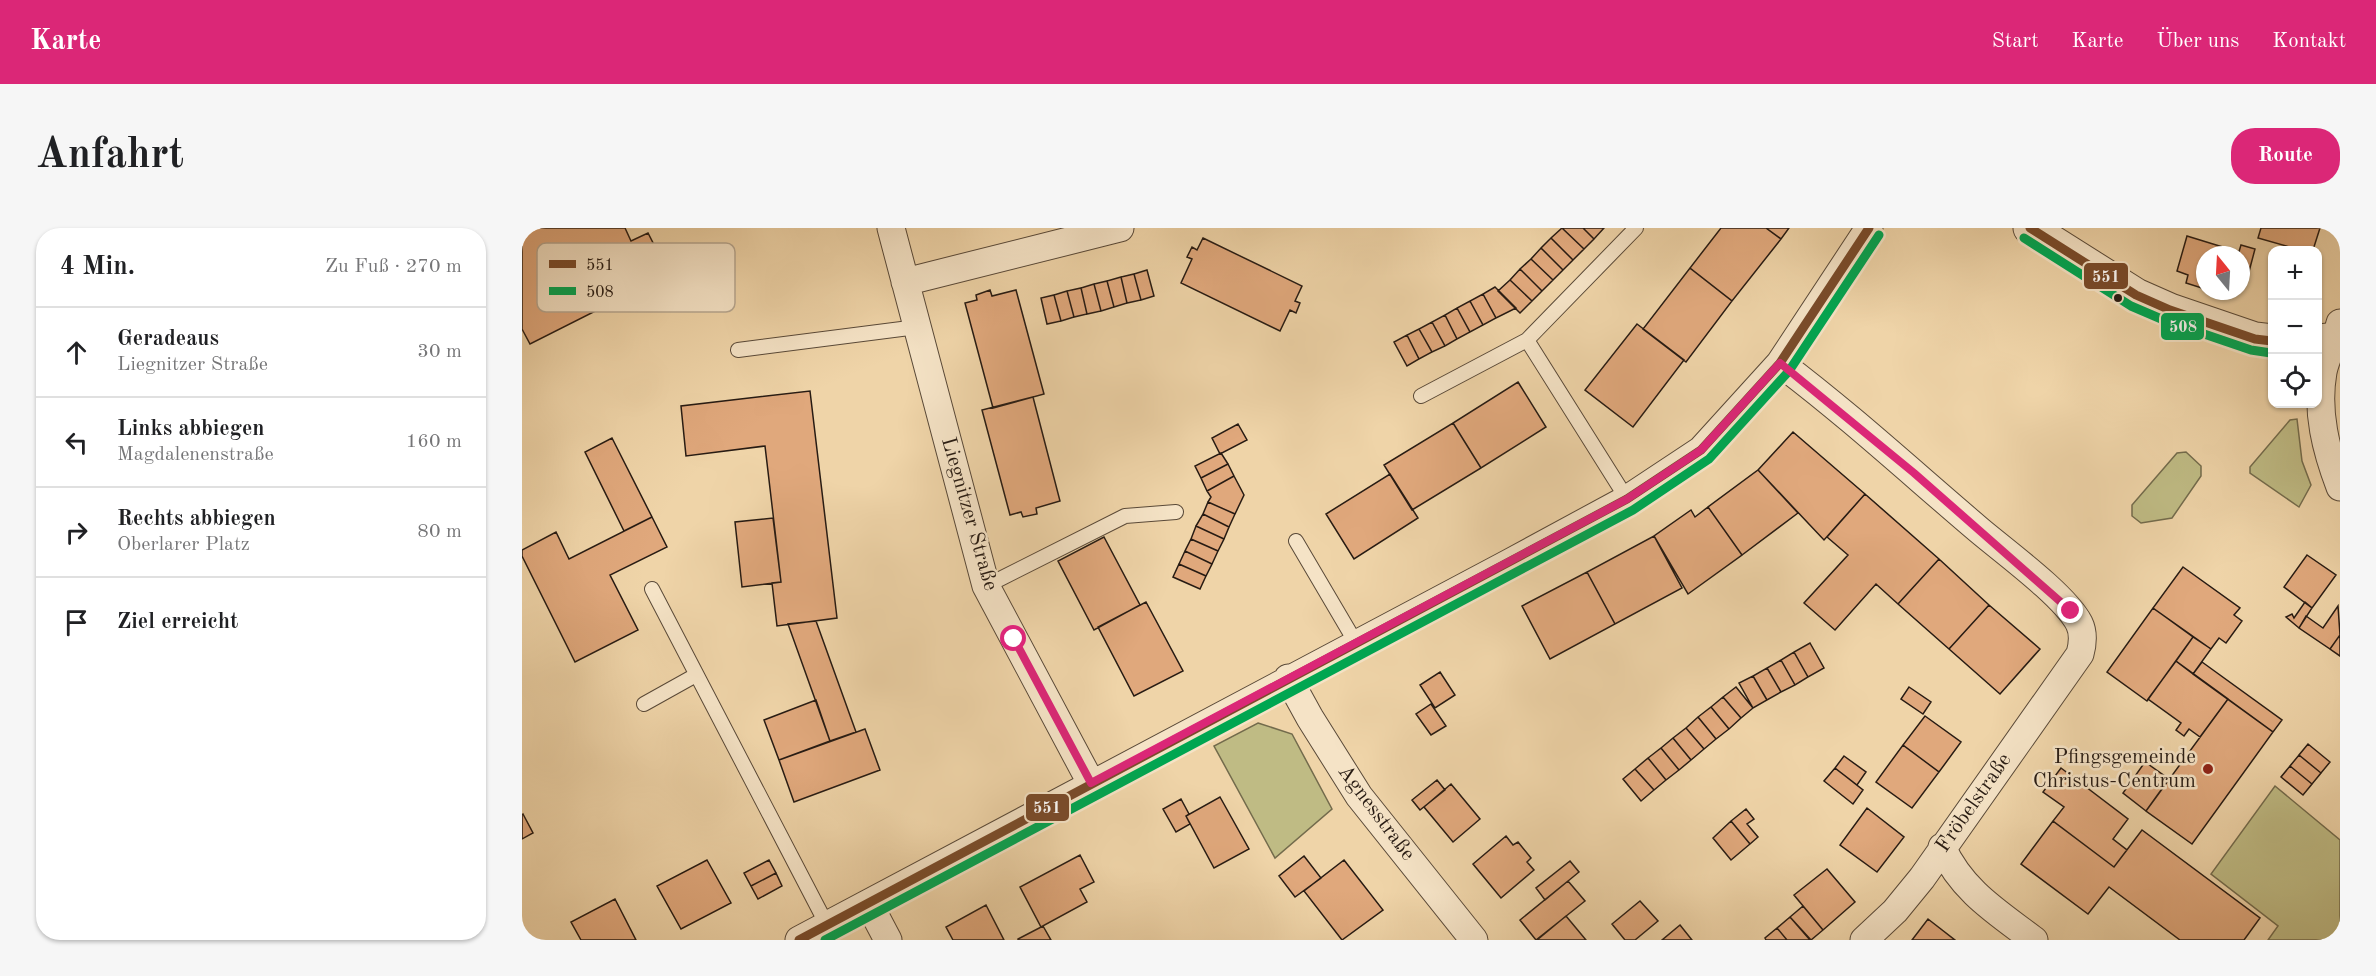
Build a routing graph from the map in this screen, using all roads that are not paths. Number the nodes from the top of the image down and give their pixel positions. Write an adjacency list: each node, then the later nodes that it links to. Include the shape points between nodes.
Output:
1 (891, 228): 6 (street, Liegnitzer Straße)
2 (1120, 228): 6 (street)
3 (1636, 228): 9 (lane)
4 (1869, 228): 12 (street)
5 (2030, 228): 10 (street, via 2136,295)
6 (905, 282): 7 (street, Liegnitzer Straße)
7 (917, 327): 11 (lane); 18 (street, Liegnitzer Straße)
8 (2333, 336): 14 (street, via 2323,372 2321,421)
9 (1527, 339): 13 (lane); 15 (lane)
10 (2268, 341)
11 (738, 350)
12 (1780, 363): 15 (street, via 1701,450); 25 (street, Fröbelstraße, via 2033,575 2071,611 2080,625 2084,642 2080,654)
13 (1421, 396)
14 (2340, 487)
15 (1627, 499): 20 (street)
16 (1176, 512): 18 (lane, via 1125,516)
17 (1296, 541): 20 (lane)
18 (986, 586): 24 (street, Liegnitzer Straße)
19 (652, 589): 21 (lane)
20 (1356, 643): 22 (street)
21 (696, 675): 23 (lane); 27 (lane)
22 (1288, 678): 24 (street); 30 (street, Agnesstraße, via 1359,796)
23 (644, 704)
24 (1091, 783): 26 (street)
25 (1942, 847): 31 (street, Fröbelstraße, via 1895,911); 32 (street, via 1952,870 1970,891)
26 (869, 904): 27 (street); 29 (street)
27 (827, 925): 28 (street)
28 (799, 940)
29 (888, 940)
30 (1474, 940)
31 (1864, 940)
32 (2034, 940)

